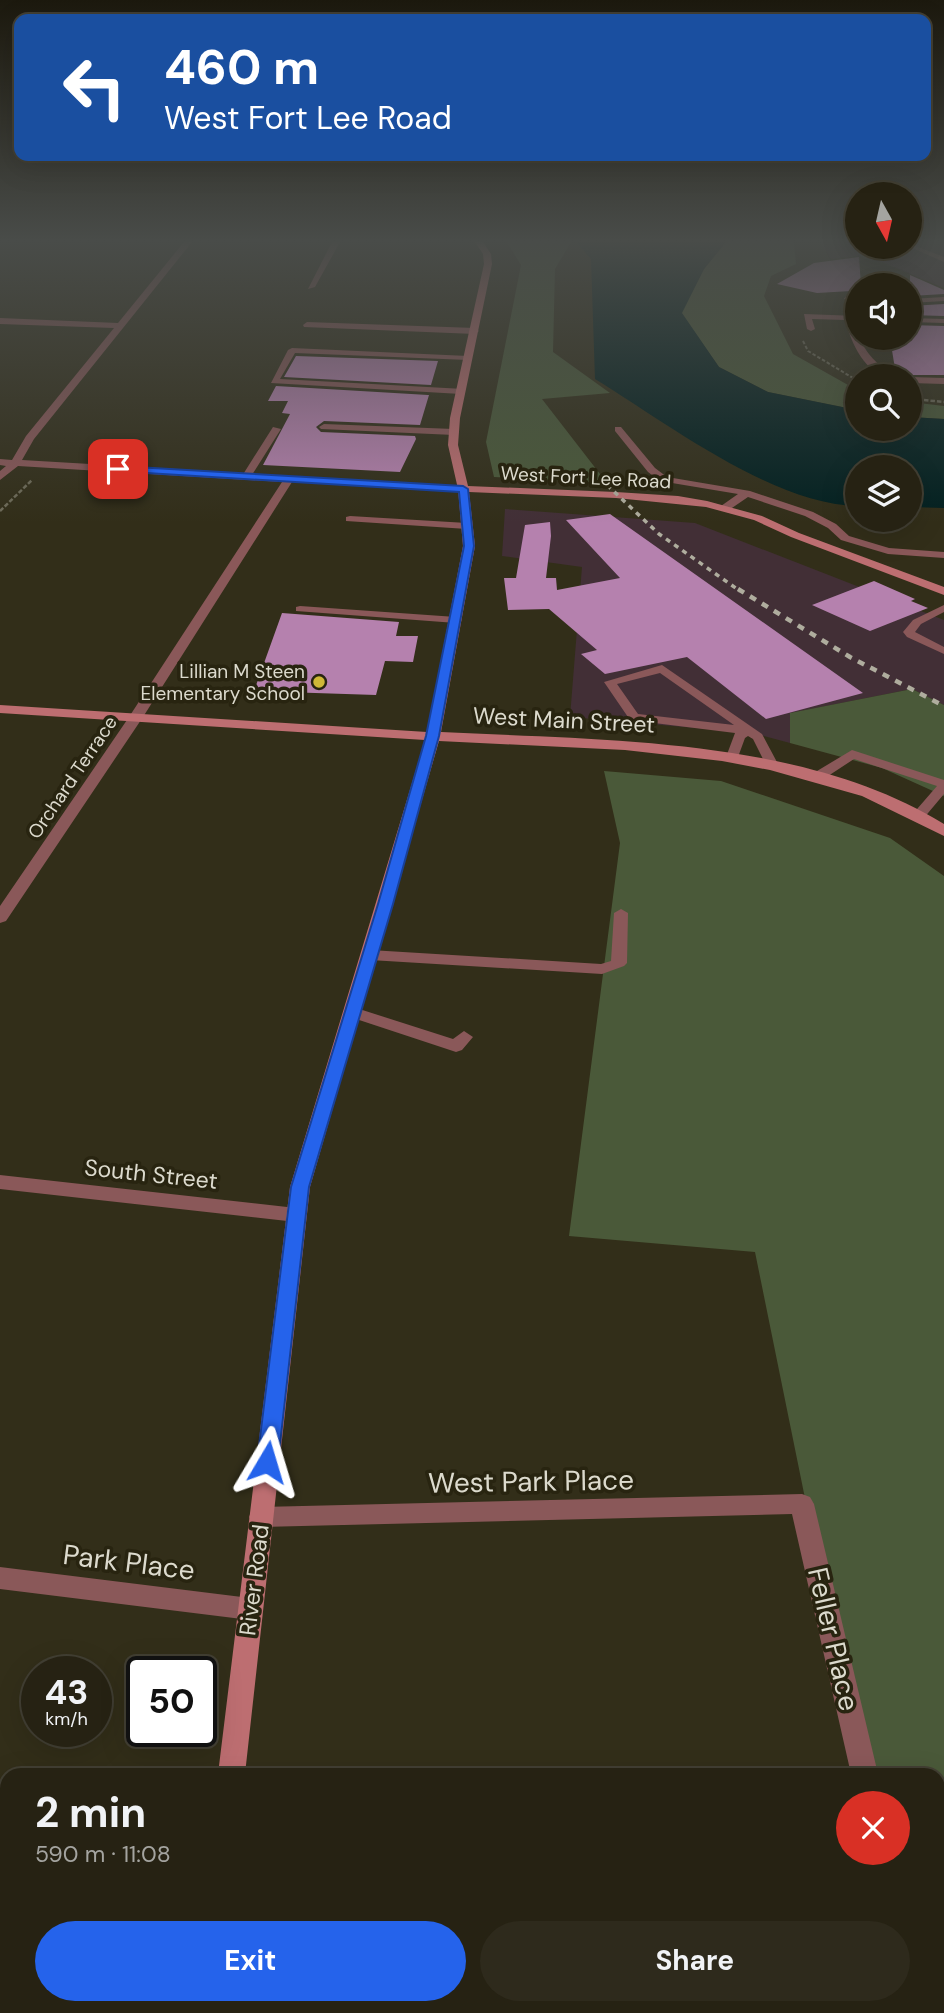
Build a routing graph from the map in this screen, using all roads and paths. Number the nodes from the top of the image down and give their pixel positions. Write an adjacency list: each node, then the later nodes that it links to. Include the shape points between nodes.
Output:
1 (111, 336): 17 (street)
2 (474, 336): 5 (main road, River Road)
3 (800, 336): 7 (path, via 807,351)
4 (860, 350): 6 (lane)
5 (468, 358): 11 (main road, River Road); 11 (lane, via 292,350 274,382)
6 (873, 364)
7 (845, 373)
8 (922, 381): 9 (lane)
9 (944, 382)
10 (276, 386): 11 (lane)
11 (460, 393): 15 (main road, River Road)
12 (324, 427): 15 (lane)
13 (276, 429): 18 (lane)
14 (618, 429): 23 (lane, via 659,476)
15 (453, 432): 22 (main road, River Road)
16 (0, 462): 17 (street, West Fort Lee Road)
17 (15, 463): 18 (street, West Fort Lee Road); 19 (street)
18 (247, 476): 21 (street, West Fort Lee Road)
19 (0, 477)
20 (35, 477): 25 (path)
21 (289, 479): 22 (street, West Fort Lee Road); 39 (street, Orchard Terrace)
22 (463, 489): 24 (main road, West Fort Lee Road, via 678,499); 27 (main road, River Road)
23 (747, 494): 24 (lane); 28 (lane, via 809,514 845,538)
24 (725, 508): 31 (main road, West Fort Lee Road)
25 (0, 511)
26 (350, 519): 27 (lane)
27 (467, 526): 34 (main road, River Road, via 469,546)
28 (909, 554): 29 (lane); 30 (lane)
29 (944, 555)
30 (944, 566)
31 (944, 591)
32 (944, 608): 36 (lane, via 910,627 911,635)
33 (300, 609): 34 (lane)
34 (456, 620): 41 (main road, River Road)
35 (944, 640): 36 (lane)
36 (932, 645): 37 (lane)
37 (944, 651)
38 (0, 709): 39 (main road, West Main Street)
39 (136, 717): 41 (main road, West Main Street); 49 (street, Orchard Terrace)
40 (748, 731): 40 (lane, via 662,669 610,682 634,717); 42 (lane, via 739,736); 43 (lane, via 758,737)
41 (433, 736): 42 (main road, West Main Street, via 632,744); 50 (main road, River Road)
42 (732, 757): 43 (main road, West Main Street)
43 (772, 764): 44 (main road, West Main Street)
44 (817, 777): 45 (lane, via 852,754); 46 (main road, West Main Street, via 876,795)
45 (944, 785): 46 (lane)
46 (918, 816): 47 (main road, West Main Street)
47 (944, 831)
48 (621, 913): 50 (lane, via 619,963 602,969)
49 (0, 918)
50 (370, 955): 51 (main road, River Road)
51 (353, 1012): 52 (street, via 456,1046); 54 (main road, River Road, via 300,1187)
52 (464, 1037)
53 (0, 1182): 54 (street, South Street)
54 (296, 1215): 56 (main road, River Road)
55 (802, 1504): 56 (street, West Park Place); 60 (street, Feller Place)
56 (261, 1517): 58 (main road, River Road)
57 (0, 1578): 58 (street, Park Place)
58 (250, 1609): 59 (main road, River Road)
59 (232, 1768)
60 (864, 1768)

